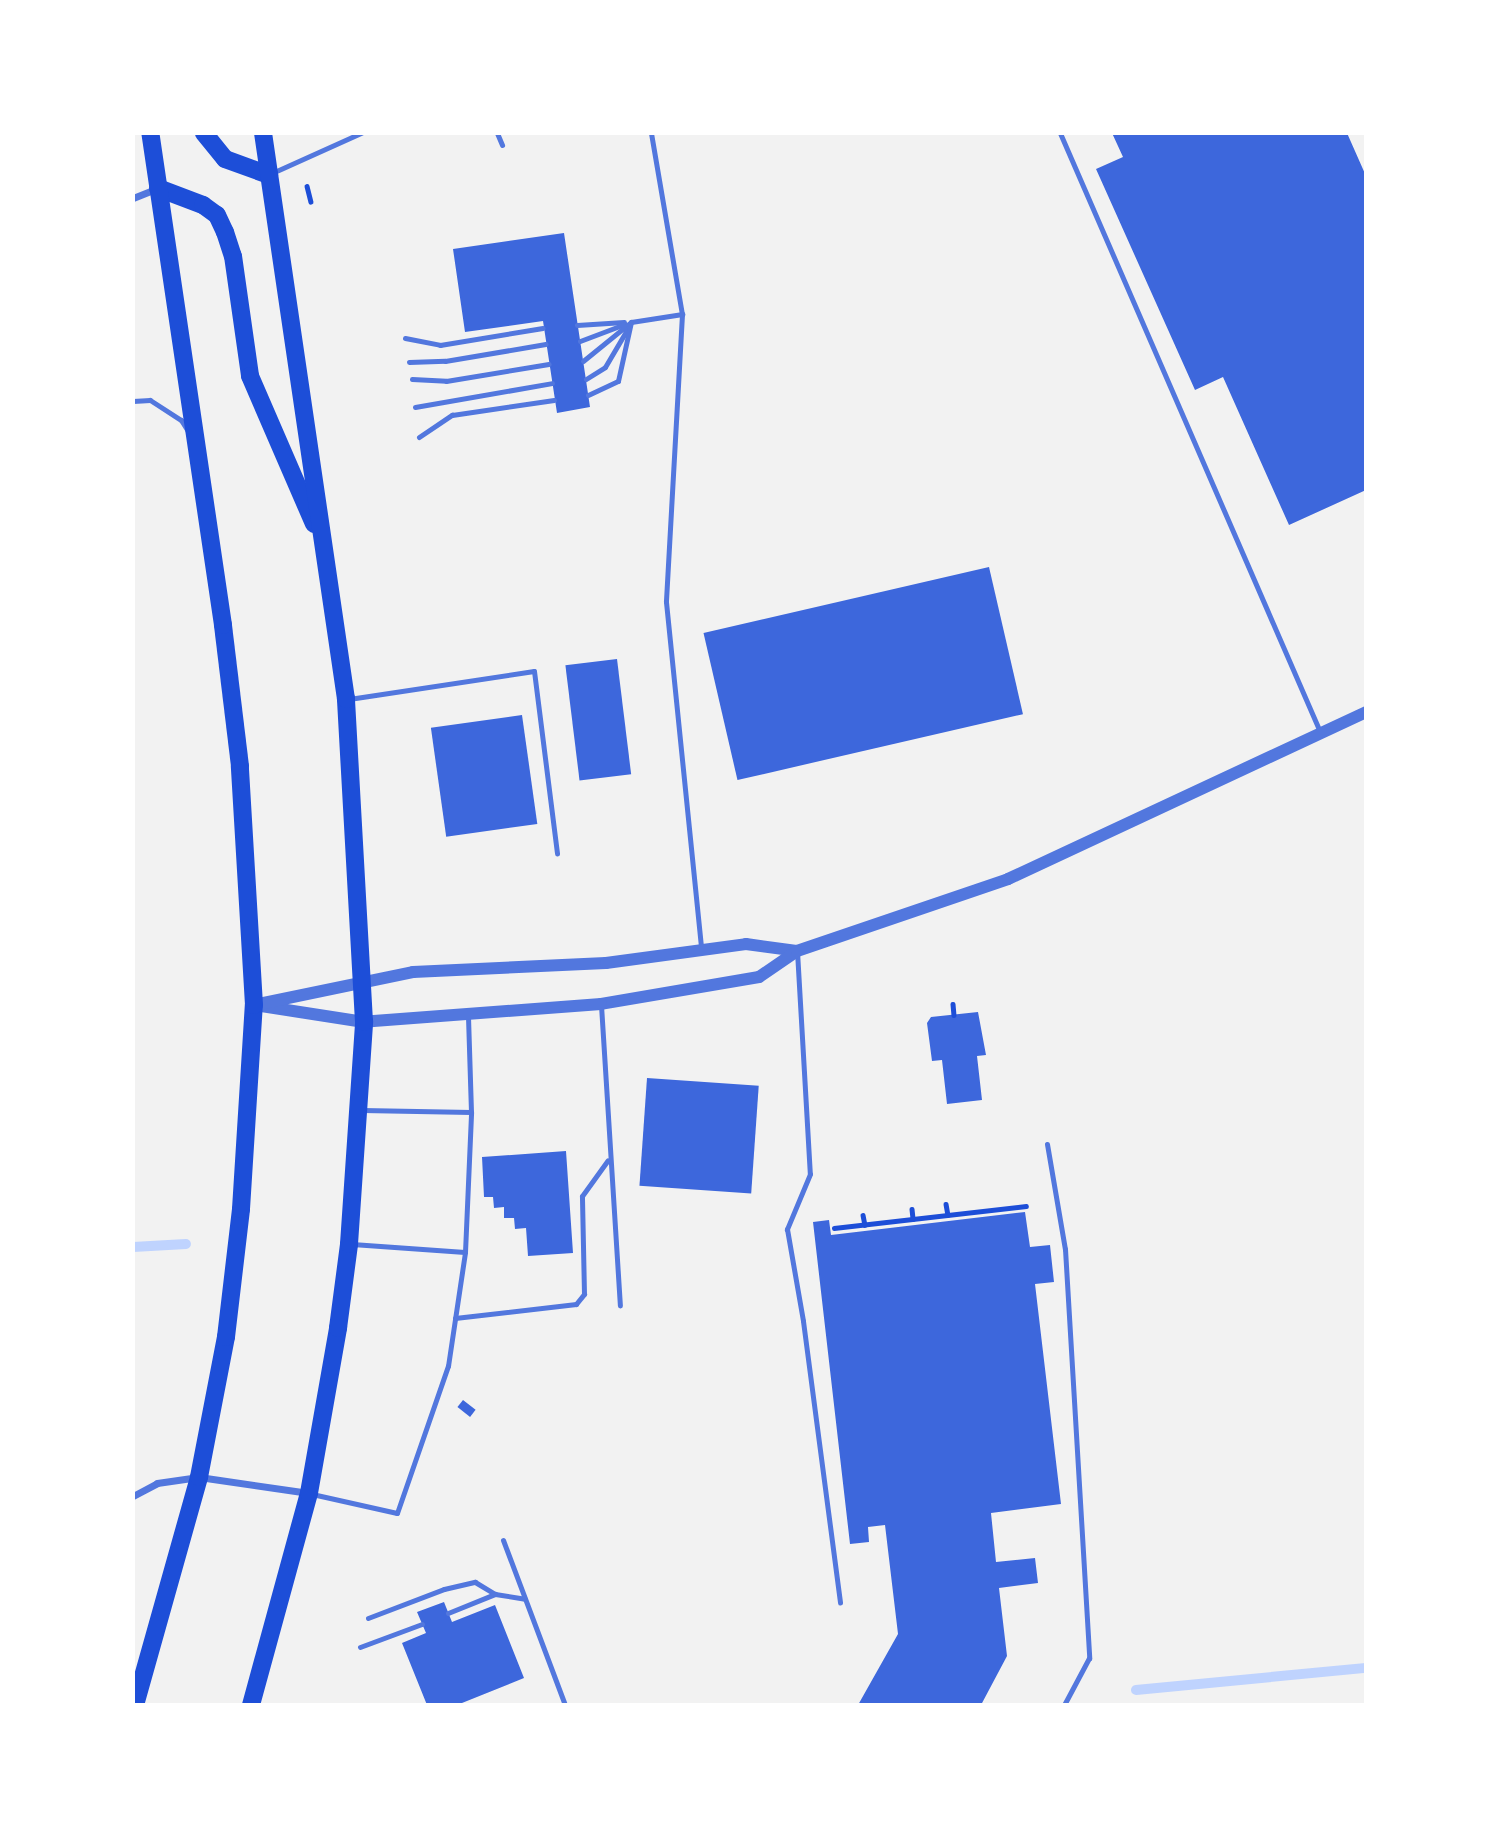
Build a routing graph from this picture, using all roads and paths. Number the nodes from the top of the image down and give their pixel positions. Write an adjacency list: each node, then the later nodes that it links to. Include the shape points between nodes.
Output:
1 (150, 133): 11 (main road)
2 (204, 133): 9 (main road, via 225,159)
3 (262, 133): 9 (main road)
4 (360, 133): 9 (lane)
5 (497, 133): 8 (lane)
6 (651, 133): 14 (lane)
7 (1060, 133): 36 (lane)
8 (502, 145)
9 (269, 174): 33 (main road)
10 (307, 186): 13 (path)
11 (158, 188): 12 (street); 32 (main road); 33 (main road, via 203,205 217,215 225,232 233,256 250,376)
12 (133, 198)
13 (311, 202)
14 (681, 314): 15 (lane); 38 (lane, via 666,602)
15 (631, 322): 16 (lane); 19 (lane); 21 (lane); 25 (lane, via 606,367); 27 (lane, via 618,382)
16 (577, 325)
17 (543, 328): 18 (lane, via 440,345)
18 (405, 338)
19 (580, 341)
20 (546, 344): 22 (lane, via 445,361)
21 (583, 361)
22 (409, 362)
23 (549, 364): 24 (lane, via 446,381)
24 (412, 379)
25 (586, 379)
26 (552, 383): 30 (lane)
27 (588, 395)
28 (554, 400): 31 (lane, via 452,415)
29 (133, 401): 32 (lane, via 150,400 181,420)
30 (415, 407)
31 (419, 437)
32 (196, 446): 43 (main road, via 240,766)
33 (324, 547): 34 (main road)
34 (346, 699): 37 (lane, via 534,671); 40 (main road)
35 (1366, 716): 36 (street)
36 (1321, 736): 39 (street, via 1008,879)
37 (557, 854)
38 (701, 951): 39 (street, via 747,944); 40 (street, via 606,963 413,972)
39 (797, 951): 41 (street, via 759,977); 69 (lane, via 810,1174 787,1229)
40 (362, 982): 43 (street); 46 (main road)
41 (601, 1004): 44 (street); 50 (lane)
42 (953, 1004): 45 (path)
43 (254, 1005): 46 (street); 63 (main road, via 228,1324)
44 (468, 1012): 46 (street); 48 (lane)
45 (954, 1015)
46 (364, 1021): 47 (main road)
47 (359, 1110): 48 (lane); 59 (main road)
48 (471, 1112): 60 (lane)
49 (1047, 1144): 77 (lane, via 1065,1250 1089,1658)
50 (609, 1159): 61 (lane); 62 (lane, via 582,1196 584,1294 576,1304)
51 (946, 1205): 55 (path)
52 (1026, 1206): 55 (path)
53 (912, 1209): 56 (path)
54 (863, 1215): 57 (path)
55 (948, 1215): 56 (path)
56 (913, 1219): 57 (path)
57 (865, 1224): 58 (path)
58 (834, 1228)
59 (349, 1244): 60 (lane); 64 (main road)
60 (465, 1252): 62 (lane)
61 (620, 1306)
62 (455, 1318): 64 (lane, via 448,1366 397,1513)
63 (199, 1477): 64 (street); 65 (street, via 157,1483); 74 (main road)
64 (309, 1493): 75 (main road)
65 (133, 1496)
66 (503, 1540): 68 (lane)
67 (495, 1594): 68 (lane); 70 (lane); 71 (lane, via 475,1582)
68 (525, 1599): 76 (lane)
69 (840, 1603)
70 (448, 1613)
71 (368, 1618)
72 (422, 1624): 73 (lane)
73 (360, 1647)
74 (135, 1705)
75 (251, 1705)
76 (565, 1705)
77 (1064, 1705)

